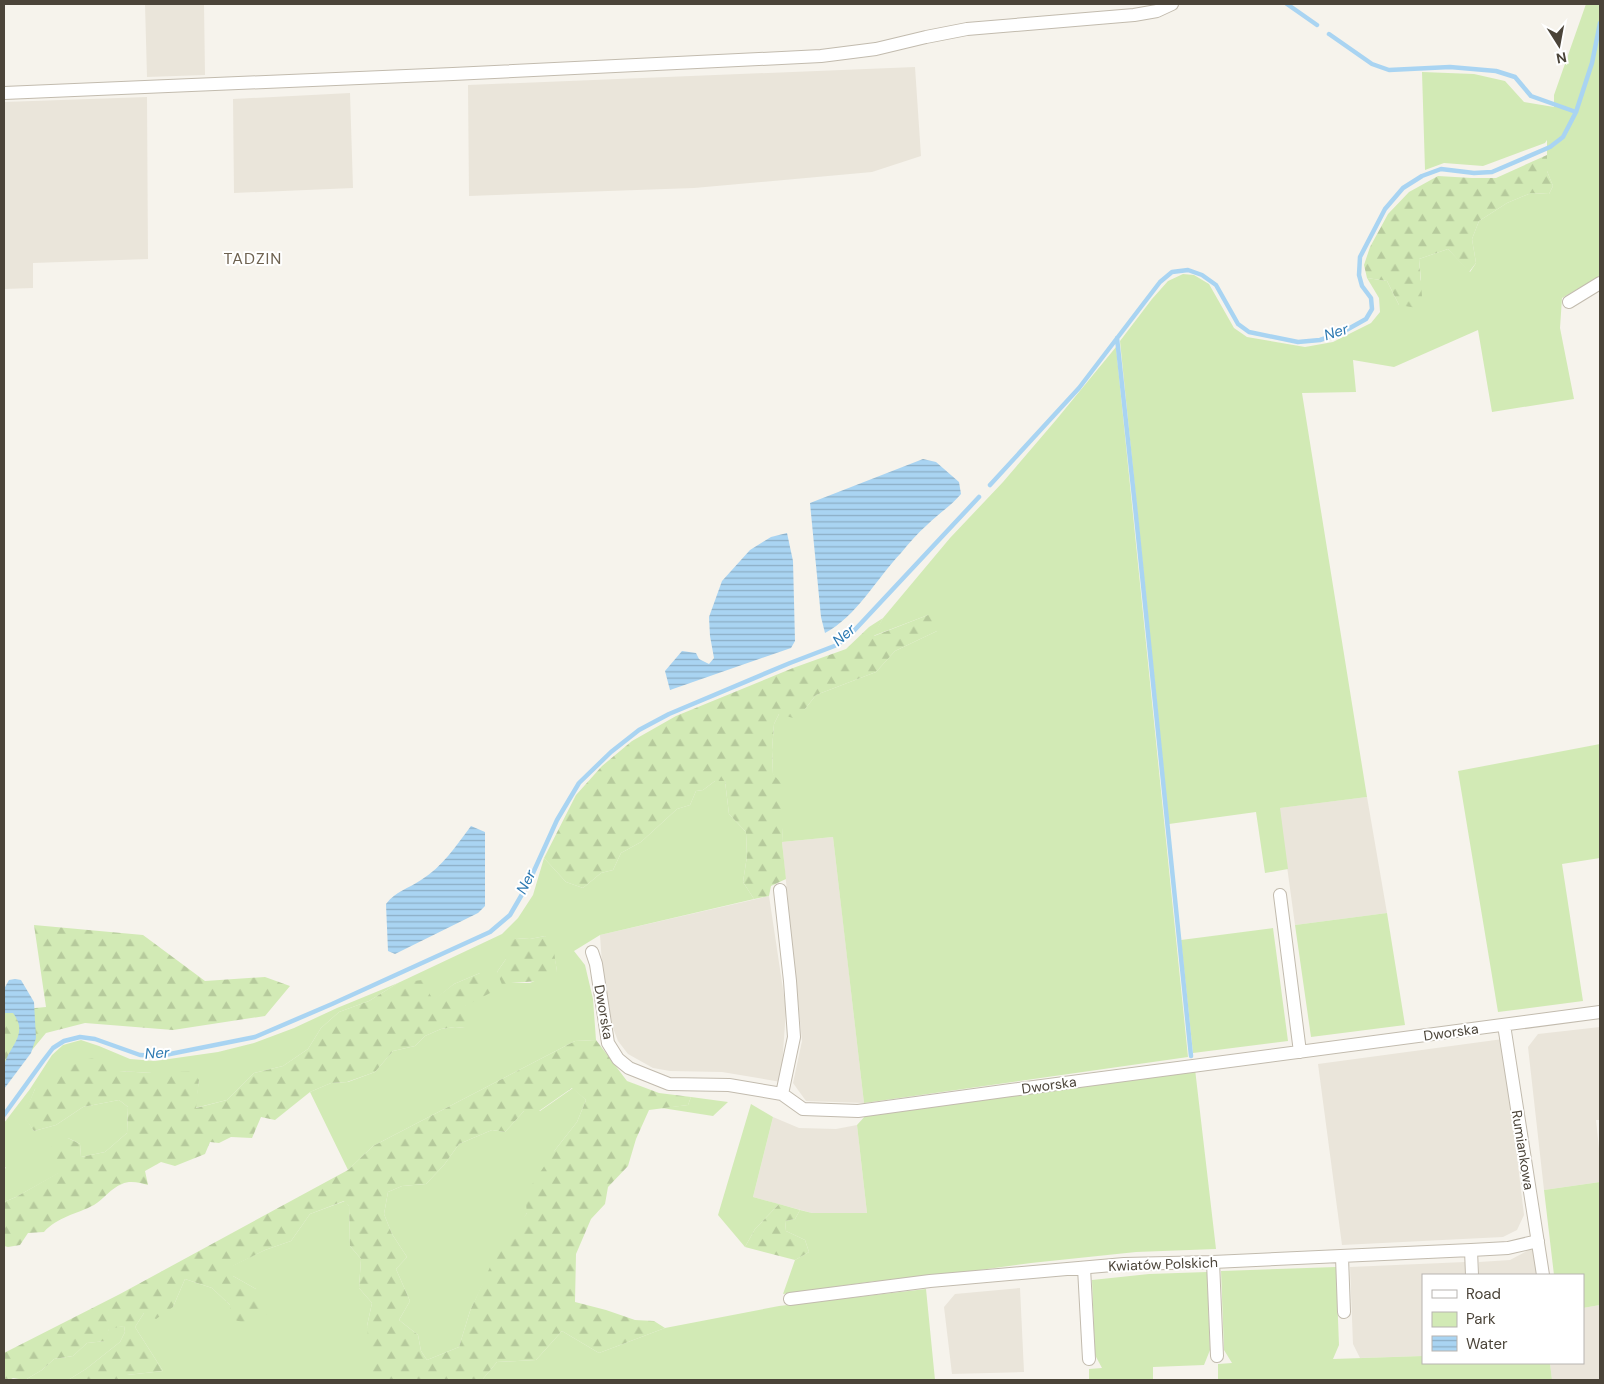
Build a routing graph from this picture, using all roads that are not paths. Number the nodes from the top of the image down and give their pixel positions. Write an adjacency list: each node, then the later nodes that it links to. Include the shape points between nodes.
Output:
1 (1172, 4): 2 (street, via 1157,11 1134,15 967,30 876,49 821,56)
2 (4, 93)
3 (1600, 283): 4 (street)
4 (1569, 302)
5 (780, 890): 11 (street, via 794,1037)
6 (1280, 895): 10 (street)
7 (592, 952): 11 (street, Dworska, via 608,1043 618,1059 629,1068 669,1084 729,1085)
8 (1600, 1012): 9 (street, Dworska)
9 (1504, 1025): 10 (street, Dworska); 12 (street, Rumiankowa)
10 (1300, 1052): 11 (street, Dworska, via 858,1112 803,1109)
11 (782, 1094)
12 (1538, 1242): 13 (street, Kwiatów Polskich); 18 (street, Rumiankowa)
13 (1471, 1250): 14 (street, Kwiatów Polskich); 17 (street)
14 (1342, 1257): 15 (street, Kwiatów Polskich); 20 (street)
15 (1214, 1262): 16 (street, Kwiatów Polskich); 21 (street)
16 (1084, 1268): 19 (street, Kwiatów Polskich); 22 (street)
17 (1472, 1274)
18 (1543, 1274)
19 (790, 1299)
20 (1344, 1312)
21 (1217, 1356)
22 (1089, 1359)

